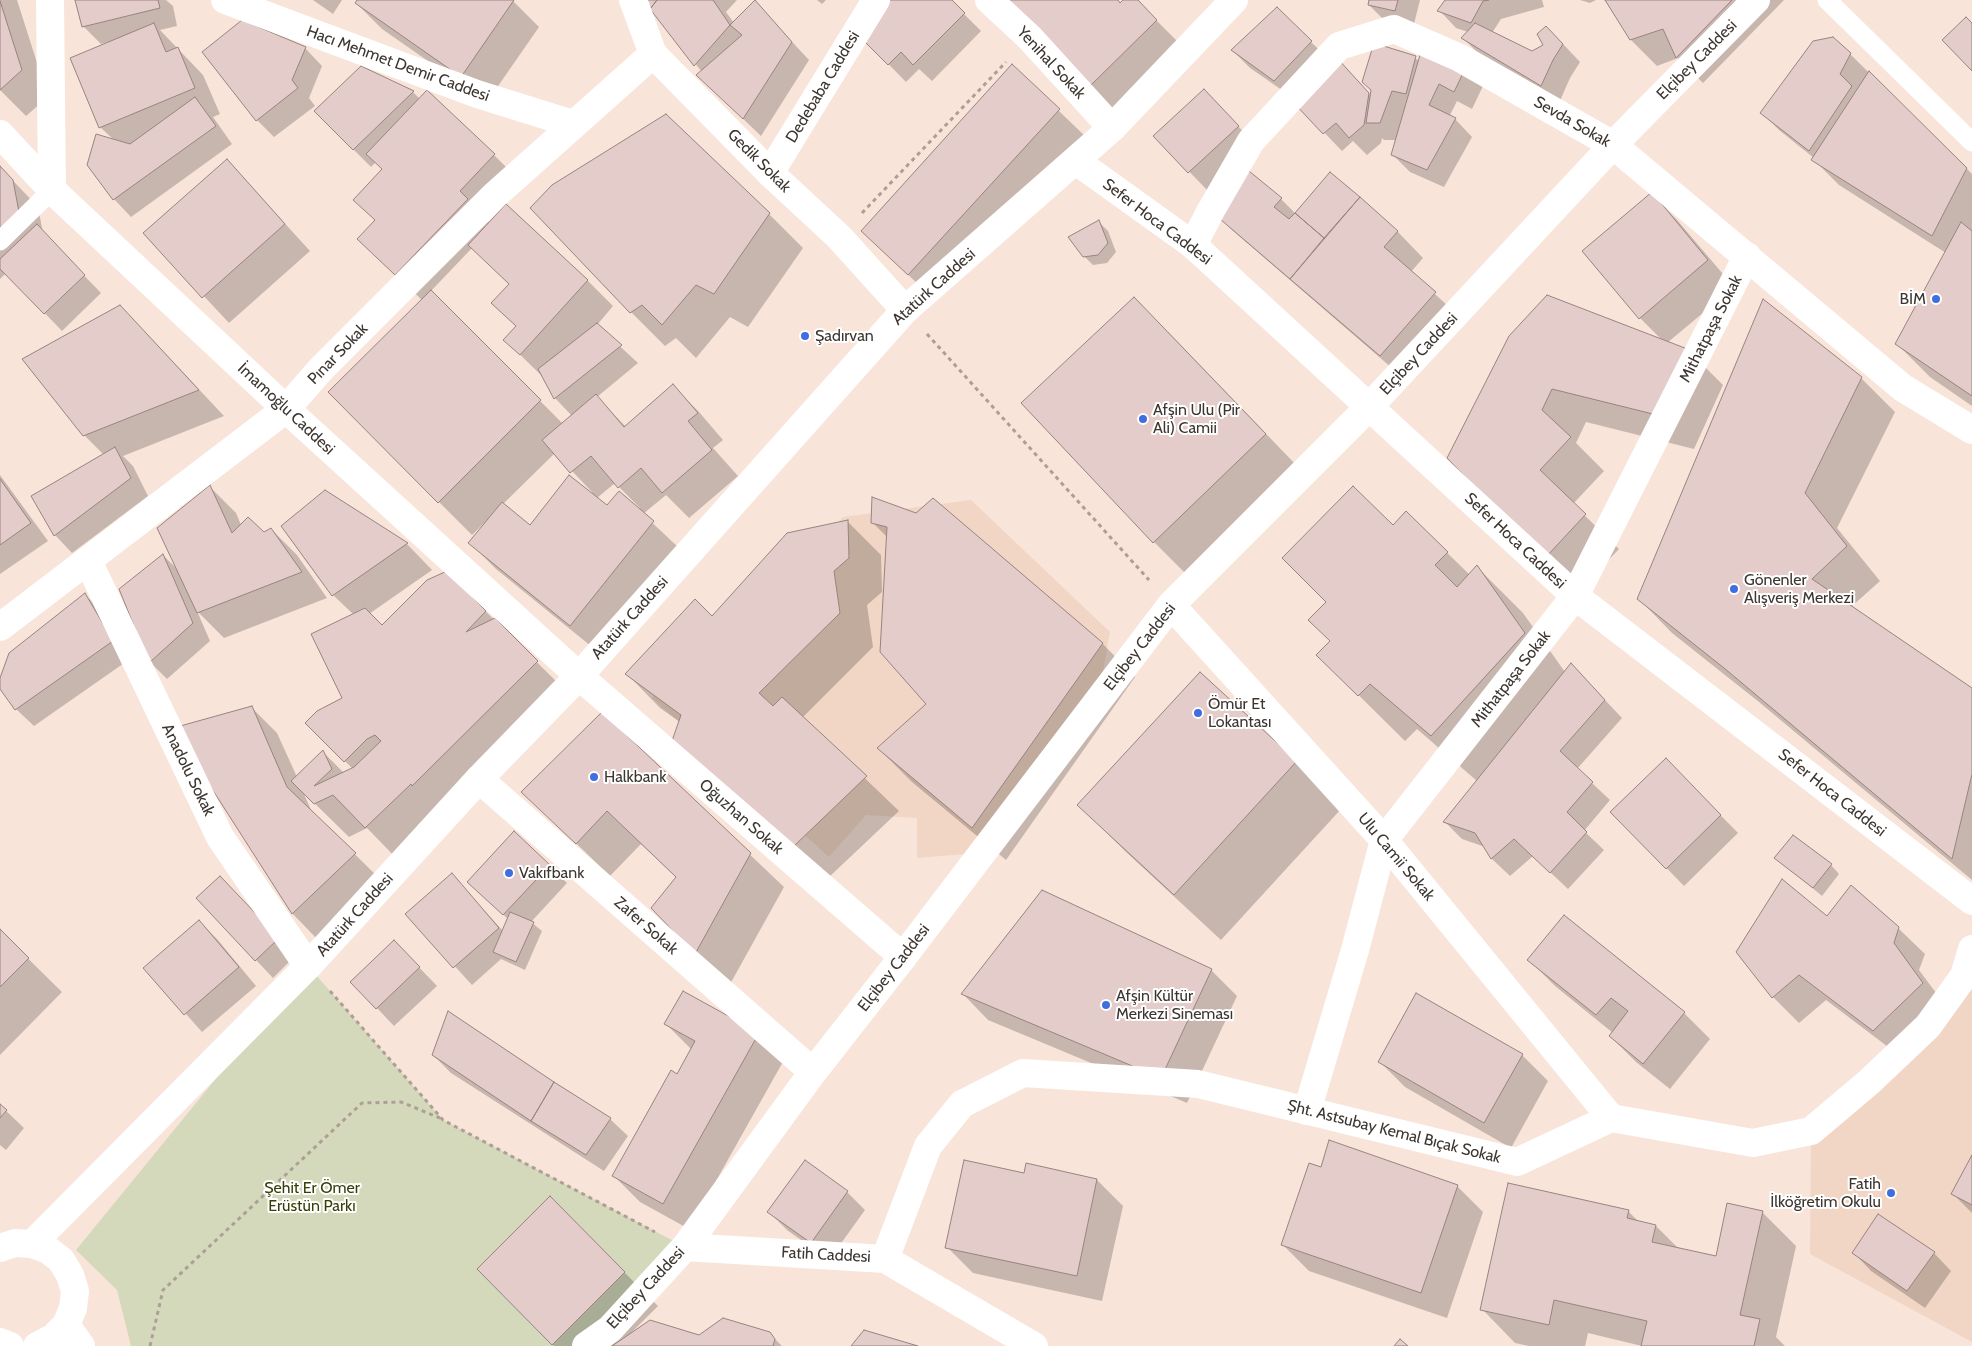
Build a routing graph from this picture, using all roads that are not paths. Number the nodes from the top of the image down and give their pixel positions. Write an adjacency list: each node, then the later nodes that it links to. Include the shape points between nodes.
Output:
1 (50, 0): 17 (street)
2 (225, 0): 10 (street, Hacı Mehmet Demir Caddesi, via 477,94)
3 (633, 0): 9 (street, Gedik Sokak)
4 (876, 0): 16 (street, Dedebaba Caddesi)
5 (989, 0): 11 (street, Yenihal Sokak, via 1029,37)
6 (1234, 0): 11 (street, Atatürk Caddesi)
7 (1756, 0): 14 (street, Elçibey Caddesi)
8 (1827, 0): 13 (lane)
9 (653, 54): 10 (street, Pınar Sokak); 16 (street, Gedik Sokak)
10 (573, 124): 23 (street, Pınar Sokak, via 495,195 321,369)
11 (1112, 128): 15 (street, Atatürk Caddesi)
12 (0, 134): 17 (street, İmamoğlu Caddesi)
13 (1972, 142)
14 (1613, 145): 19 (street, Sevda Sokak, via 1460,58 1394,29 1339,46 1251,141); 20 (street, Sevda Sokak); 22 (street, Elçibey Caddesi)
15 (1076, 161): 19 (street, Sefer Hoca Caddesi); 21 (street, Atatürk Caddesi)
16 (770, 174): 21 (street, Gedik Sokak, via 839,237)
17 (52, 190): 18 (lane); 23 (street, İmamoğlu Caddesi)
18 (0, 241)
19 (1193, 245): 22 (street, Sefer Hoca Caddesi)
20 (1747, 256): 24 (street, Sevda Sokak, via 1903,388); 26 (street, Mithatpaşa Sokak)
21 (905, 310): 29 (street, Atatürk Caddesi)
22 (1369, 407): 26 (street, Sefer Hoca Caddesi); 27 (street, Elçibey Caddesi)
23 (286, 409): 25 (street, Pınar Sokak); 29 (street, İmamoğlu Caddesi)
24 (1972, 430)
25 (88, 561): 28 (street, Pınar Sokak); 35 (street, Anadolu Sokak, via 220,837)
26 (1575, 596): 31 (street, Mithatpaşa Sokak); 32 (street, Sefer Hoca Caddesi)
27 (1171, 605): 31 (street, Ulu Camii Sokak); 34 (street, Elçibey Caddesi)
28 (0, 627)
29 (579, 676): 30 (street, Atatürk Caddesi); 34 (street, Oğuzhan Sokak)
30 (479, 780): 35 (street, Atatürk Caddesi); 36 (street, Zafer Sokak)
31 (1384, 840): 37 (street, Mithatpaşa Sokak); 38 (street, Ulu Camii Sokak)
32 (1972, 901)
33 (1972, 949): 38 (street, via 1964,976 1928,1026 1810,1132 1753,1143)
34 (903, 957): 36 (street, Elçibey Caddesi)
35 (308, 966): 39 (street, Atatürk Caddesi)
36 (813, 1072): 40 (street, Elçibey Caddesi)
37 (1307, 1111): 38 (street, Şht. Astsubay Kemal Bıçak Sokak, via 1517,1162); 41 (street, Şht. Astsubay Kemal Bıçak Sokak, via 1198,1084 1024,1074 962,1104 928,1146)
38 (1611, 1118)
39 (12, 1242): 42 (street, via 48,1250 61,1260 75,1291)
40 (685, 1247): 41 (street, Fatih Caddesi); 44 (street, Elçibey Caddesi, via 610,1329)
41 (885, 1259): 45 (street, Fatih Caddesi)
42 (73, 1335): 43 (street, via 54,1338)
43 (37, 1346)
44 (586, 1346)
45 (1034, 1346)

